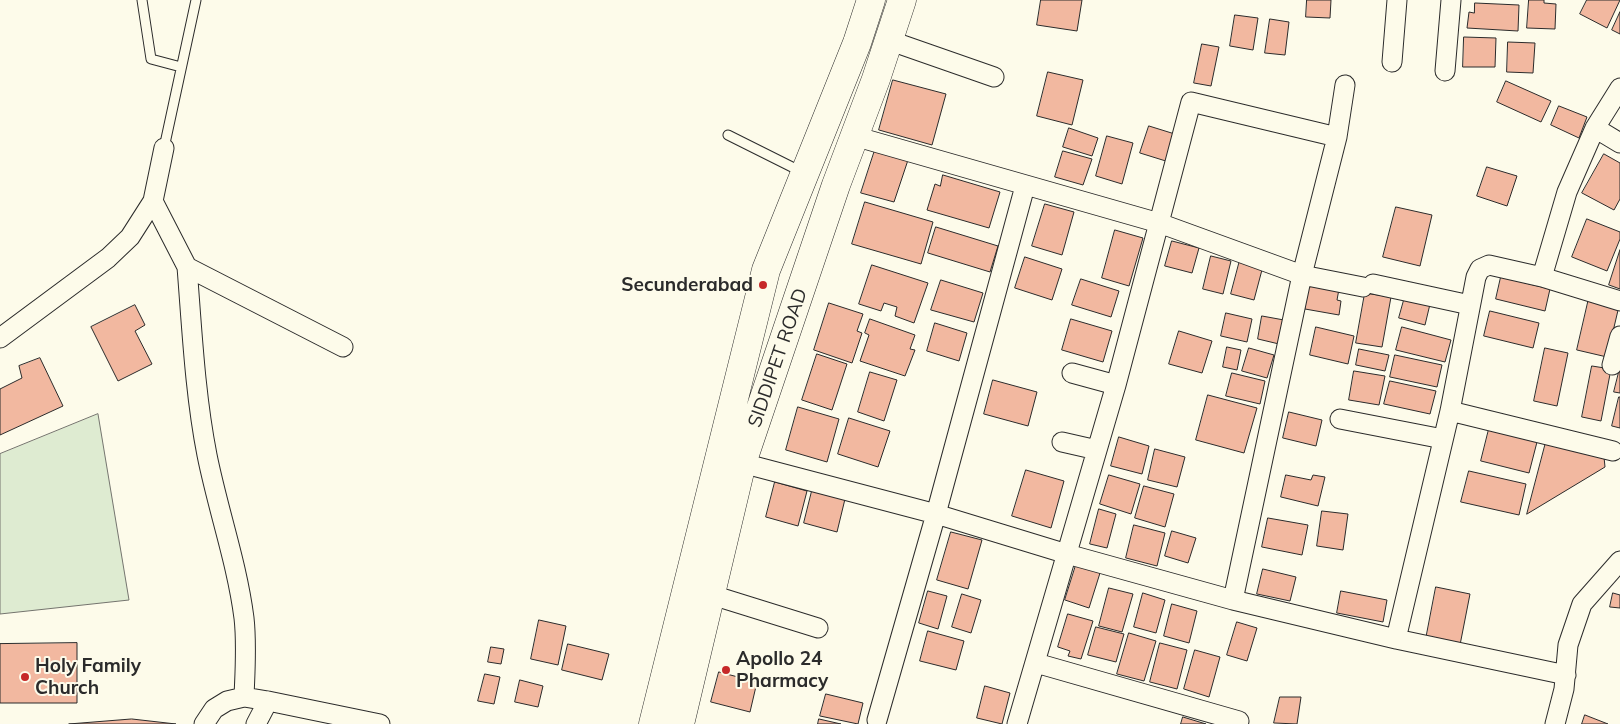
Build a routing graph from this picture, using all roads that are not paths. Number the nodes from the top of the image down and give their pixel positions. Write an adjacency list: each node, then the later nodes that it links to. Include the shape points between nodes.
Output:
1 (142, 0): 9 (lane, via 151,59)
2 (196, 0): 9 (lane)
3 (871, 0): 20 (main road, SIDDIPET ROAD)
4 (902, 0): 7 (main road, SIDDIPET ROAD)
5 (1397, 0): 8 (street)
6 (1451, 0): 10 (street)
7 (888, 40): 11 (street); 16 (main road, SIDDIPET ROAD)
8 (1392, 62)
9 (181, 66): 19 (lane)
10 (1445, 71)
11 (994, 77)
12 (1345, 85): 17 (street)
13 (1620, 88): 14 (street)
14 (1595, 128): 18 (street); 26 (street, via 1568,192)
15 (728, 135): 20 (lane)
16 (854, 136): 21 (street); 41 (main road, SIDDIPET ROAD)
17 (1337, 137): 23 (street, via 1191,102); 25 (street)
18 (1620, 143)
19 (164, 148): 22 (street)
20 (805, 173): 58 (main road, SIDDIPET ROAD, via 766,270)
21 (1025, 186): 23 (street); 42 (street)
22 (152, 201): 24 (street); 30 (street, via 130,237 108,258)
23 (1159, 223): 25 (street); 34 (street)
24 (187, 267): 31 (street); 51 (street, via 207,455 244,617)
25 (1302, 275): 28 (street); 46 (street)
26 (1542, 278): 27 (street); 28 (street, via 1489,264 1480,269 1476,277)
27 (1620, 301)
28 (1470, 304): 35 (street)
29 (1620, 336): 32 (street)
30 (0, 338)
31 (343, 347)
32 (1612, 365)
33 (1072, 373): 34 (street)
34 (1116, 384): 39 (street)
35 (1450, 411): 37 (street); 40 (street)
36 (1340, 419): 37 (street)
37 (1443, 439): 48 (street)
38 (1062, 442): 39 (street)
39 (1097, 450): 43 (street)
40 (1613, 451)
41 (742, 463): 42 (street); 45 (main road, SIDDIPET ROAD)
42 (936, 514): 43 (street); 53 (street)
43 (1067, 554): 46 (street); 49 (street)
44 (1620, 560): 50 (street, via 1582,604 1568,645)
45 (712, 595): 47 (street); 59 (main road, SIDDIPET ROAD)
46 (1233, 600): 48 (street)
47 (818, 628)
48 (1396, 639): 50 (street)
49 (1036, 663): 54 (street); 60 (street)
50 (1566, 675): 61 (street)
51 (244, 697): 52 (street); 55 (street, via 226,701 214,709)
52 (268, 701): 56 (street); 57 (street)
53 (877, 720)
54 (1239, 722)
55 (204, 724)
56 (256, 724)
57 (380, 724)
58 (653, 724)
59 (680, 724)
60 (1017, 724)
61 (1555, 724)

